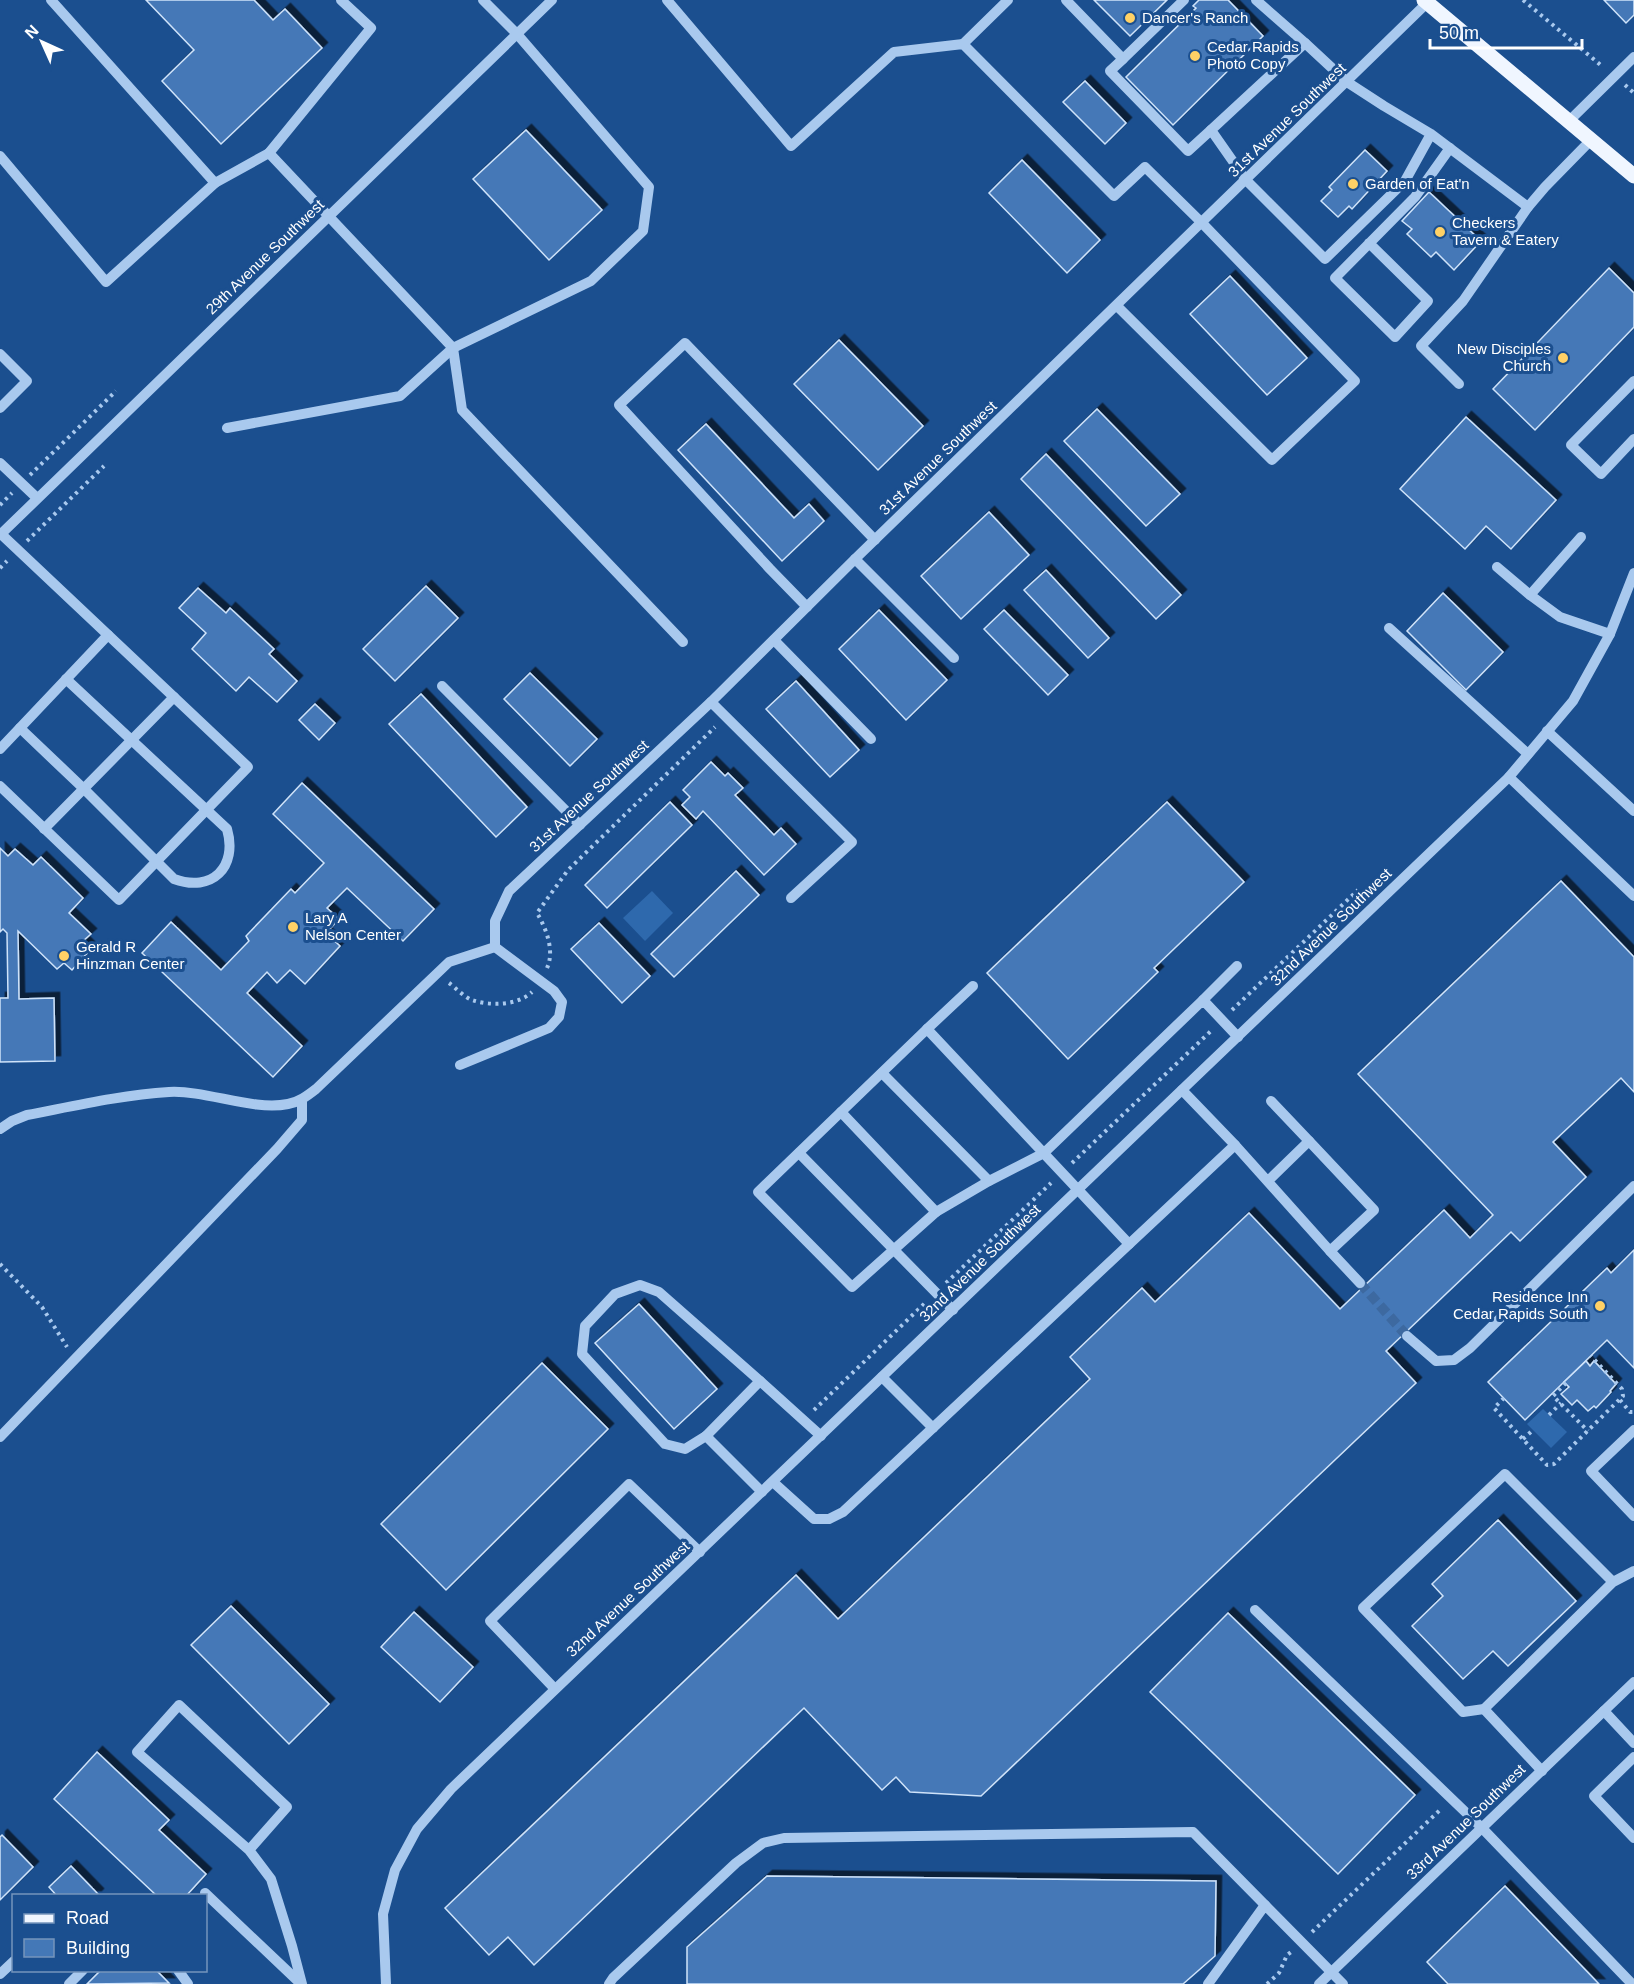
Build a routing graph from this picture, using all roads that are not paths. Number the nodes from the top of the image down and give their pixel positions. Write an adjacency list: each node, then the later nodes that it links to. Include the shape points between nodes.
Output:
1 (51, 0): 26 (street)
2 (341, 0): 22 (street, via 371,28)
3 (483, 0): 11 (street)
4 (552, 0): 11 (street, 29th Avenue Southwest)
5 (667, 0): 13 (street, via 791,146 894,52)
6 (1008, 0): 13 (street)
7 (1066, 0): 15 (street)
8 (1184, 0): 15 (street)
9 (1256, 0): 12 (street)
10 (1426, 2): 16 (street, 31st Avenue Southwest); 17 (main road)
11 (517, 34): 28 (street, 29th Avenue Southwest); 32 (street, via 649,187 643,231 591,280)
12 (1305, 43): 16 (street); 18 (street)
13 (963, 44): 29 (street, via 1114,196 1144,167)
14 (1634, 57): 17 (street)
15 (1123, 59): 18 (street, via 1110,71 1188,151)
16 (1347, 82): 19 (street); 25 (street, 31st Avenue Southwest)
17 (1569, 121): 20 (main road)
18 (1211, 130): 25 (street)
19 (1431, 134): 21 (street); 25 (street, via 1405,181 1325,259)
20 (1591, 140): 24 (main road); 27 (street)
21 (1449, 148): 27 (street); 30 (street, via 1415,196)
22 (269, 153): 26 (street); 28 (street)
23 (0, 156): 26 (street, via 106,282)
24 (1634, 176)
25 (1246, 180): 29 (street, 31st Avenue Southwest)
26 (215, 183)
27 (1528, 207): 35 (street, via 1463,301 1421,346)
28 (330, 215): 32 (street); 40 (street, 29th Avenue Southwest)
29 (1202, 223): 31 (street, 31st Avenue Southwest); 31 (street, via 1355,381 1272,460)
30 (1369, 243): 30 (street, via 1335,278 1395,337 1428,301)
31 (1117, 306): 43 (street, 31st Avenue Southwest)
32 (453, 348): 37 (street, via 400,396); 53 (street, via 462,410)
33 (0, 354): 36 (street, via 27,381)
34 (1634, 381): 38 (street, via 1571,446 1601,474)
35 (1459, 384)
36 (0, 408)
37 (227, 428)
38 (1632, 444)
39 (0, 463): 40 (street)
40 (37, 498): 41 (street, 29th Avenue Southwest)
41 (0, 534): 51 (street)
42 (1581, 537): 47 (street)
43 (875, 540): 44 (street, 31st Avenue Southwest); 48 (street, via 685,343 619,405)
44 (855, 559): 48 (street, 31st Avenue Southwest); 54 (street)
45 (1497, 567): 47 (street)
46 (1634, 573): 50 (street, 32nd Avenue Southwest)
47 (1530, 595): 50 (street, via 1560,616)
48 (807, 607): 52 (street, 31st Avenue Southwest)
49 (1389, 628): 64 (street)
50 (1610, 634): 60 (street, 32nd Avenue Southwest, via 1573,701)
51 (108, 635): 55 (street); 57 (street)
52 (774, 640): 58 (street, 31st Avenue Southwest); 61 (street)
53 (683, 642)
54 (954, 658)
55 (66, 679): 59 (street); 62 (street)
56 (442, 686): 70 (street)
57 (174, 697): 62 (street); 68 (street, via 248,767)
58 (711, 702): 70 (street, 31st Avenue Southwest); 74 (street, via 852,842)
59 (20, 728): 63 (street); 67 (street)
60 (1547, 731): 64 (street, 32nd Avenue Southwest); 69 (street)
61 (871, 739)
62 (132, 740): 67 (street); 68 (street)
63 (0, 749)
64 (1528, 754): 65 (street, 32nd Avenue Southwest)
65 (1509, 777): 73 (street); 80 (street, 32nd Avenue Southwest)
66 (0, 786): 71 (street)
67 (84, 789): 71 (street); 72 (street)
68 (206, 810): 72 (street); 72 (street, via 227,830 231,842 226,865 219,874 209,881 185,884 165,872)
69 (1634, 811)
70 (580, 825): 75 (street, 31st Avenue Southwest, via 509,891 495,921)
71 (44, 829): 72 (street, via 119,900)
72 (157, 861)
73 (1632, 890)
74 (791, 898)
75 (495, 947): 81 (street, via 554,991 562,1002 559,1017 549,1028); 84 (street, via 449,963)
76 (1237, 966): 78 (street)
77 (972, 986): 79 (street)
78 (1203, 1000): 80 (street); 91 (street)
79 (927, 1029): 82 (street); 91 (street)
80 (1238, 1036): 83 (street, 32nd Avenue Southwest)
81 (460, 1065)
82 (882, 1073): 86 (street); 92 (street)
83 (1182, 1090): 89 (street); 95 (street, 32nd Avenue Southwest)
84 (302, 1100): 87 (street, via 277,1106 187,1092 136,1095 27,1115); 109 (street, via 302,1120 277,1149)
85 (1271, 1101): 88 (street)
86 (841, 1112): 90 (street); 96 (street)
87 (0, 1129)
88 (1309, 1141): 93 (street); 99 (street, via 1374,1210)
89 (1235, 1145): 93 (street); 97 (street)
90 (799, 1153): 98 (street); 98 (street, via 759,1192 852,1287)
91 (1044, 1154): 92 (street); 95 (street)
92 (989, 1180): 96 (street)
93 (1268, 1181): 99 (street)
94 (1634, 1186): 102 (street, via 1454,1360 1436,1361)
95 (1079, 1189): 97 (street); 101 (street, 32nd Avenue Southwest)
96 (936, 1212): 98 (street)
97 (1129, 1244): 105 (street)
98 (893, 1249): 101 (street)
99 (1330, 1251): 100 (street)
100 (1360, 1283)
101 (953, 1310): 103 (street, 32nd Avenue Southwest)
102 (1407, 1336)
103 (882, 1377): 105 (street); 108 (street, 32nd Avenue Southwest)
104 (760, 1381): 107 (street); 107 (street, via 659,1292 640,1285 615,1294 585,1326 582,1354 666,1444 685,1449); 108 (street)
105 (933, 1428): 110 (street, via 843,1512 830,1519 814,1519)
106 (1634, 1430): 112 (street, via 1591,1471)
107 (706, 1436): 111 (street)
108 (822, 1436): 110 (street, 32nd Avenue Southwest)
109 (0, 1437)
110 (773, 1482): 111 (street, 32nd Avenue Southwest)
111 (762, 1492): 113 (street, 32nd Avenue Southwest)
112 (1634, 1516)
113 (700, 1552): 118 (street, 32nd Avenue Southwest); 118 (street, via 629,1484 490,1621)
114 (1634, 1571): 115 (street)
115 (1613, 1582): 119 (street); 119 (street, via 1505,1474 1363,1608 1462,1712)
116 (1255, 1610): 124 (street)
117 (1634, 1682): 120 (street, 33rd Avenue Southwest)
118 (555, 1689): 137 (street, 32nd Avenue Southwest, via 451,1789 417,1829 395,1870 383,1914)
119 (1484, 1710): 123 (street)
120 (1604, 1711): 121 (street); 123 (street, 33rd Avenue Southwest)
121 (1634, 1743)
122 (1634, 1757): 125 (street, via 1594,1796)
123 (1542, 1771): 124 (street, 33rd Avenue Southwest)
124 (1482, 1828): 132 (street, 33rd Avenue Southwest); 142 (street)
125 (1634, 1838)
126 (249, 1850): 126 (street, via 137,1752 179,1704 287,1807); 136 (street, via 271,1880)
127 (207, 1895): 136 (street)
128 (1265, 1905): 132 (street); 138 (street, via 1193,1832 784,1838 763,1843 736,1863); 139 (street)
129 (12, 1963): 133 (street)
130 (82, 1972): 134 (street)
131 (179, 1972): 135 (street)
132 (1331, 1972): 140 (street, 33rd Avenue Southwest); 141 (street)
133 (0, 1974)
134 (69, 1984)
135 (188, 1984)
136 (302, 1984)
137 (386, 1984)
138 (609, 1984)
139 (1208, 1984)
140 (1319, 1984)
141 (1343, 1984)
142 (1632, 1984)

